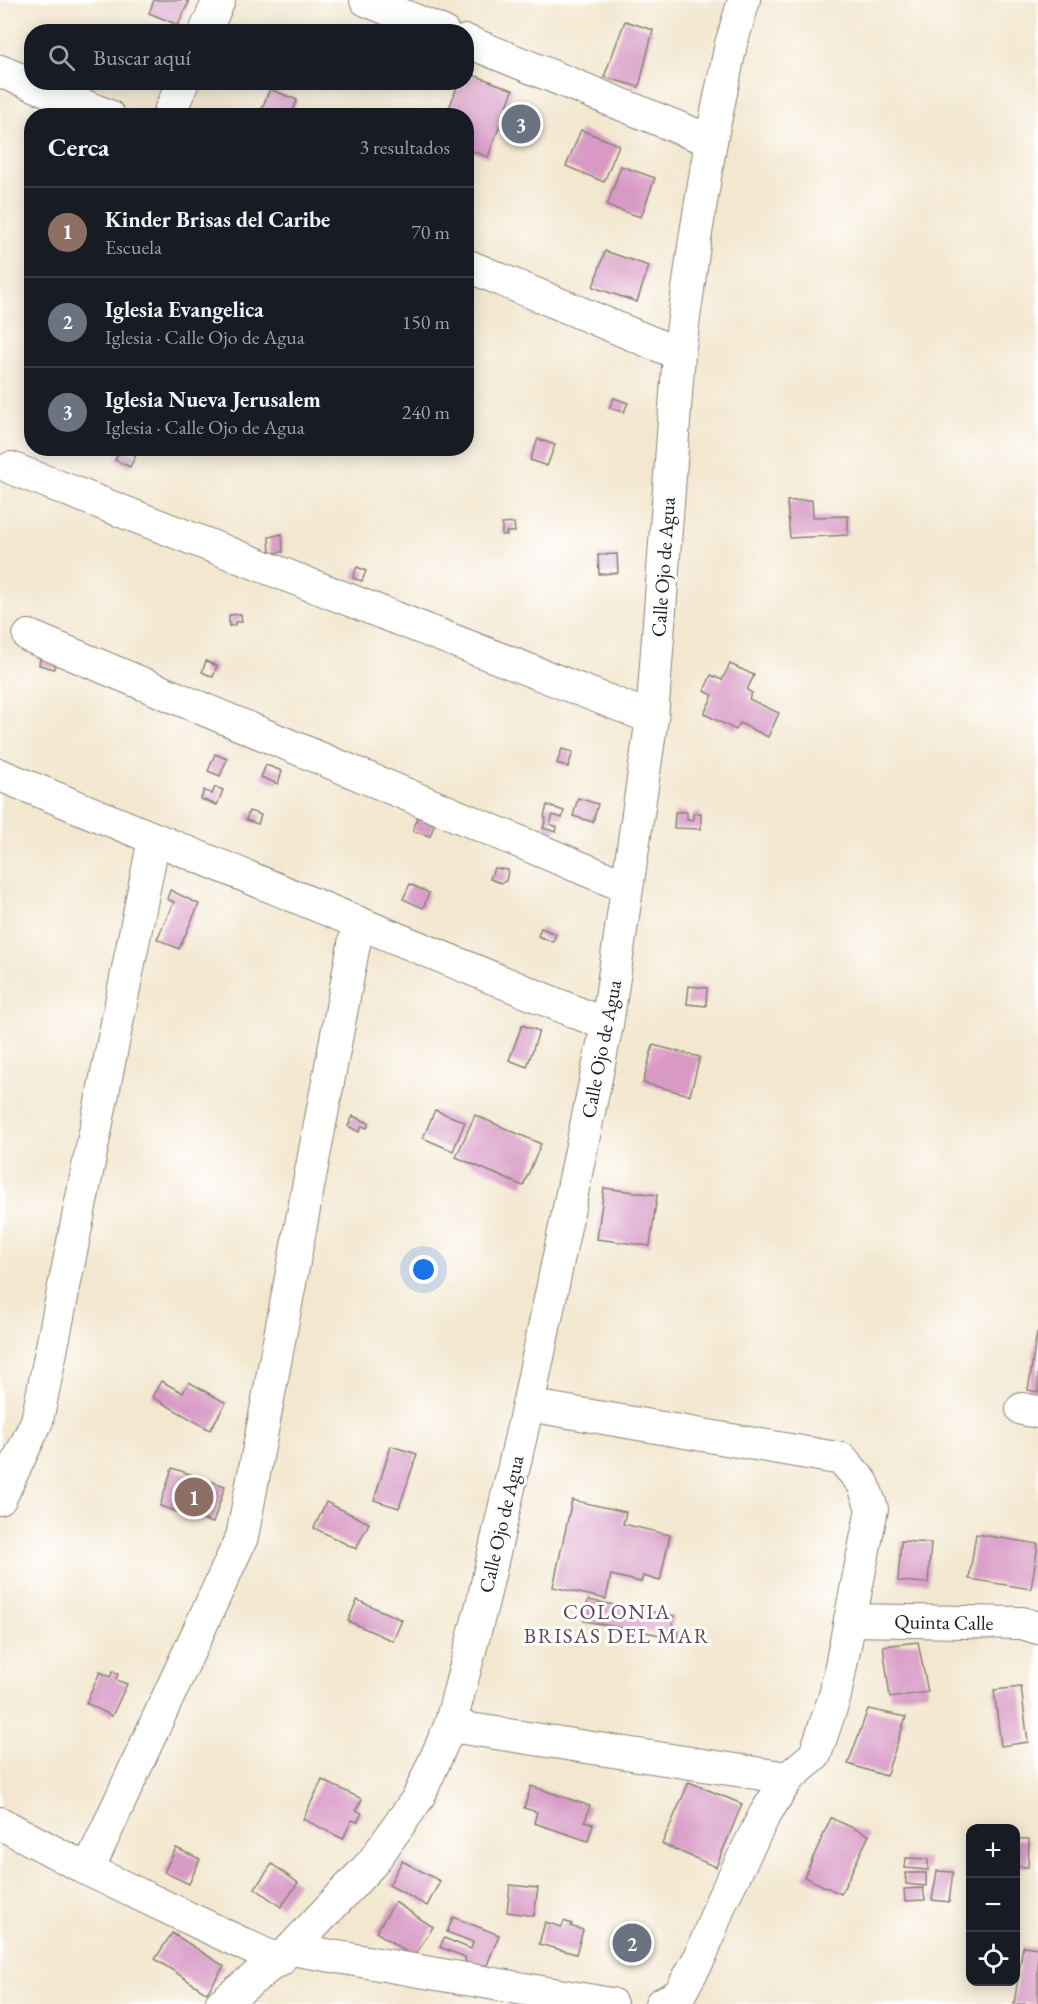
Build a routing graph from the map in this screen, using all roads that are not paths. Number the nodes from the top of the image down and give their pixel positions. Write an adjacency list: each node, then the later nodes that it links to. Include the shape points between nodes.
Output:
1 (219, 0): 4 (street)
2 (366, 0): 5 (street)
3 (744, 0): 13 (street, Calle Ojo de Agua)
4 (208, 24)
5 (424, 24)
6 (474, 44): 13 (street)
7 (0, 71): 8 (street)
8 (24, 81)
9 (46, 90): 11 (street)
10 (179, 90): 12 (street)
11 (90, 108)
12 (172, 108)
13 (711, 141): 15 (street, Calle Ojo de Agua)
14 (474, 268): 15 (street)
15 (680, 354): 18 (street, Calle Ojo de Agua)
16 (11, 468): 18 (street)
17 (29, 636): 21 (street)
18 (652, 718): 21 (street, Calle Ojo de Agua)
19 (0, 775): 20 (street)
20 (154, 839): 22 (street); 25 (street, via 37,1421)
21 (627, 887): 23 (street, Calle Ojo de Agua)
22 (358, 923): 23 (street); 31 (street, via 242,1537)
23 (608, 1026): 24 (street, Calle Ojo de Agua)
24 (528, 1405): 26 (street, via 842,1459 863,1483 872,1509); 28 (street, Calle Ojo de Agua)
25 (0, 1499)
26 (850, 1620): 27 (street, Quinta Calle, via 1022,1623); 29 (street, via 835,1696 815,1755)
27 (1038, 1628)
28 (450, 1726): 29 (street); 32 (street, Calle Ojo de Agua, via 418,1798 372,1863)
29 (788, 1778): 35 (street, via 765,1814 679,1995)
30 (0, 1823): 31 (street)
31 (88, 1869): 32 (street)
32 (285, 1955): 33 (street, Calle Ojo de Agua); 34 (street)
33 (221, 2004)
34 (611, 2004)
35 (662, 2004)

